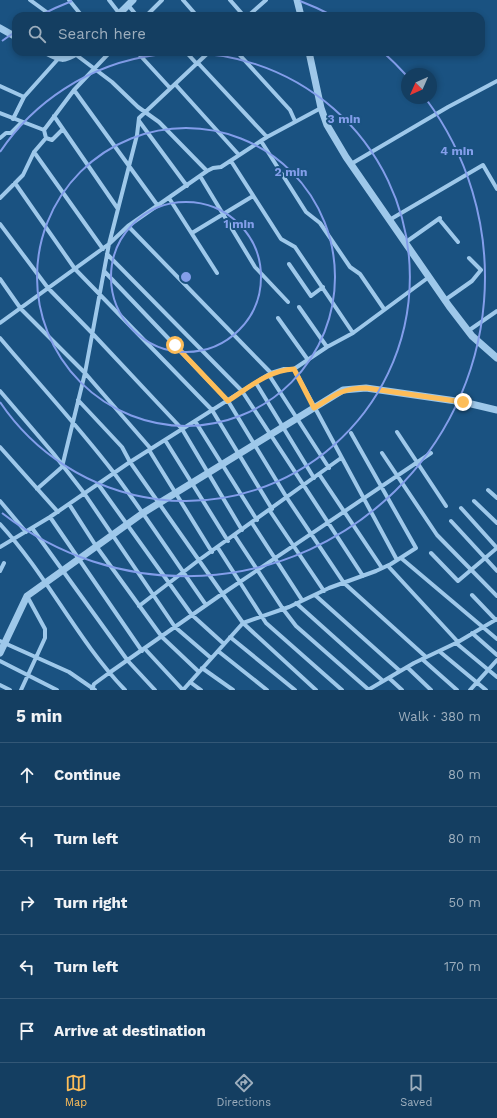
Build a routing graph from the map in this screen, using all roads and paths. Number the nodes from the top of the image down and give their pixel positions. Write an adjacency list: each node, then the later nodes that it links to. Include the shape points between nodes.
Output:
1 (30, 0): 11 (street)
2 (69, 0): 12 (street)
3 (108, 0): 13 (street)
4 (134, 0): 10 (street)
5 (162, 0): 16 (street)
6 (183, 0): 17 (street)
7 (230, 0): 18 (street)
8 (266, 0): 19 (street)
9 (298, 0): 20 (street)
10 (128, 6): 14 (street); 15 (street)
11 (46, 12)
12 (79, 12)
13 (116, 12)
14 (121, 12)
15 (133, 12)
16 (153, 12)
17 (194, 12)
18 (240, 12)
19 (252, 12)
20 (300, 12)
21 (0, 28): 22 (street)
22 (12, 34)
23 (54, 56): 32 (street)
24 (71, 56): 32 (street, via 66,59)
25 (79, 56): 34 (street)
26 (106, 56): 34 (street)
27 (141, 56): 38 (street)
28 (190, 56): 33 (street)
29 (205, 56): 33 (street)
30 (241, 56): 46 (street, via 290,110)
31 (310, 56): 41 (street)
32 (58, 58): 40 (street)
33 (197, 63): 36 (street); 51 (street)
34 (94, 69): 39 (street); 42 (street)
35 (497, 81): 58 (street)
36 (175, 84): 38 (street); 56 (street)
37 (0, 86): 40 (street)
38 (170, 88): 42 (street)
39 (74, 90): 44 (street); 59 (street)
40 (24, 97): 45 (street)
41 (321, 108): 46 (street); 58 (street, via 327,125)
42 (146, 112): 47 (street); 60 (street)
43 (0, 114): 45 (street)
44 (54, 116): 49 (street); 50 (street)
45 (13, 119): 48 (street)
46 (295, 120): 51 (street)
47 (138, 121): 59 (street); 63 (street)
48 (22, 122): 49 (street); 52 (street, via 11,133 6,133)
49 (44, 130): 53 (street)
50 (62, 130): 53 (street, via 52,140); 69 (street)
51 (267, 137): 54 (street)
52 (0, 138)
53 (46, 138): 55 (street)
54 (261, 141): 56 (street); 94 (street, via 306,212 320,223)
55 (34, 152): 62 (street, via 23,175); 78 (street)
56 (239, 155): 57 (street)
57 (231, 160): 60 (street, via 221,167); 66 (street)
58 (351, 164): 71 (street)
59 (129, 167): 68 (street); 69 (street)
60 (207, 171): 61 (street)
61 (200, 176): 63 (street); 70 (street)
62 (15, 183): 65 (street); 82 (street)
63 (187, 186): 67 (street)
64 (497, 189): 71 (street, via 483,165)
65 (1, 196)
66 (253, 196): 70 (street); 87 (street, via 280,239 295,247)
67 (169, 198): 68 (street); 74 (street)
68 (158, 206): 73 (street)
69 (118, 209): 77 (street)
70 (224, 214): 74 (street); 91 (street, via 255,267)
71 (391, 219): 75 (street)
72 (0, 224): 88 (street)
73 (128, 226): 77 (street); 107 (street)
74 (192, 233): 84 (street)
75 (406, 242): 76 (street, via 439,218); 85 (street)
76 (458, 242)
77 (109, 244): 78 (street); 79 (street)
78 (103, 248): 82 (street)
79 (107, 254): 83 (street); 110 (street)
80 (469, 258): 90 (street, via 481,270 472,281)
81 (290, 264): 87 (street, via 311,296)
82 (75, 269): 88 (street); 89 (street)
83 (104, 271): 89 (street); 112 (street)
84 (218, 273)
85 (429, 276): 90 (street); 94 (street)
86 (0, 280): 93 (street)
87 (323, 287): 100 (street)
88 (48, 288): 93 (street); 99 (street)
89 (100, 293): 99 (street); 114 (street)
90 (445, 300): 98 (street)
91 (288, 302)
92 (299, 307): 102 (street)
93 (20, 308): 97 (street); 106 (street)
94 (384, 310): 100 (street)
95 (497, 311): 98 (street)
96 (278, 318): 104 (street)
97 (0, 323)
98 (468, 331): 103 (street)
99 (92, 333): 106 (street); 120 (street)
100 (354, 333): 102 (street)
101 (0, 338): 117 (street)
102 (327, 347): 104 (street)
103 (497, 358)
104 (308, 360): 105 (street)
105 (294, 369): 107 (street, via 284,369); 113 (street)
106 (85, 373): 111 (street); 127 (street)
107 (270, 374): 108 (street); 116 (street)
108 (256, 383): 110 (street); 119 (street)
109 (0, 391): 135 (street)
110 (242, 391): 112 (street); 123 (street)
111 (78, 400): 117 (street); 132 (street, via 122,447)
112 (228, 401): 114 (street); 125 (street)
113 (314, 408): 115 (street, via 343,390 359,388 463,402); 116 (street); 131 (street)
114 (212, 410): 118 (street); 130 (street)
115 (497, 410)
116 (297, 418): 119 (street); 136 (street)
117 (73, 420): 135 (street); 137 (street)
118 (196, 421): 120 (street); 134 (street)
119 (284, 427): 123 (street); 141 (street)
120 (182, 429): 124 (street); 138 (street)
121 (397, 432): 133 (street)
122 (351, 433): 145 (street)
123 (270, 435): 125 (street); 144 (street)
124 (164, 440): 127 (street); 142 (street)
125 (254, 445): 130 (street); 150 (street)
126 (0, 447): 146 (street)
127 (150, 449): 132 (street); 149 (street)
128 (382, 453): 140 (street)
129 (431, 453): 133 (street)
130 (239, 454): 134 (street); 159 (street)
131 (341, 458): 136 (street); 152 (street)
132 (130, 462): 137 (street); 155 (street)
133 (418, 462): 140 (street); 157 (street)
134 (223, 464): 138 (street); 164 (street)
135 (62, 467): 146 (street); 148 (street)
136 (329, 468): 139 (street)
137 (114, 473): 143 (street); 162 (street)
138 (208, 473): 142 (street); 172 (street)
139 (320, 474): 141 (street); 160 (street)
140 (398, 476): 145 (street); 195 (street, via 437,535)
141 (314, 478): 144 (street)
142 (191, 483): 149 (street); 178 (street)
143 (98, 484): 148 (street); 169 (street)
144 (304, 486): 150 (street); 166 (street)
145 (382, 487): 152 (street); 189 (street, via 416,548)
146 (37, 489): 161 (street)
147 (488, 490): 151 (street)
148 (84, 493): 156 (street); 175 (street)
149 (175, 493): 155 (street); 184 (street)
150 (287, 498): 159 (street); 174 (street)
151 (497, 498)
152 (363, 499): 160 (street); 189 (street)
153 (0, 501): 173 (street)
154 (474, 501): 167 (street)
155 (159, 502): 162 (street); 190 (street)
156 (69, 504): 161 (street); 179 (street)
157 (446, 506)
158 (461, 508): 183 (street)
159 (271, 510): 164 (street); 180 (street)
160 (344, 511): 166 (street); 193 (street)
161 (58, 512): 163 (street)
162 (143, 512): 169 (street); 199 (street)
163 (50, 517): 171 (street); 186 (street)
164 (257, 520): 170 (street)
165 (451, 521): 188 (street)
166 (327, 523): 174 (street); 200 (street)
167 (497, 523)
168 (0, 524): 177 (street)
169 (127, 524): 175 (street); 204 (street)
170 (252, 524): 172 (street); 187 (street)
171 (32, 528): 173 (street); 197 (street)
172 (242, 530): 176 (street)
173 (26, 532): 177 (street)
174 (310, 534): 180 (street); 203 (street)
175 (111, 535): 179 (street); 207 (street)
176 (235, 536): 178 (street); 194 (street)
177 (14, 539): 181 (street); 202 (street)
178 (228, 541): 182 (street)
179 (96, 546): 186 (street); 215 (street)
180 (293, 546): 187 (street); 205 (street)
181 (0, 547)
182 (218, 548): 184 (street); 201 (street)
183 (497, 548): 188 (street)
184 (212, 552): 190 (street)
185 (431, 553): 195 (street, via 458,581)
186 (79, 558): 197 (street); 230 (street)
187 (275, 558): 194 (street); 212 (street)
188 (485, 558): 195 (street); 198 (street)
189 (399, 559): 192 (street); 222 (street)
190 (199, 560): 199 (street); 206 (street)
191 (4, 563): 196 (street)
192 (388, 566): 193 (street); 228 (street)
193 (382, 568): 200 (street)
194 (257, 570): 201 (street); 216 (street)
195 (471, 570): 211 (street)
196 (0, 571)
197 (62, 571): 202 (street); 240 (street)
198 (497, 571)
199 (183, 573): 204 (street); 214 (street)
200 (362, 576): 203 (street)
201 (240, 581): 206 (street); 218 (street)
202 (46, 582): 210 (street); 246 (street)
203 (344, 583): 205 (street); 237 (street)
204 (168, 584): 207 (street); 217 (street)
205 (324, 591): 208 (street)
206 (222, 594): 214 (street); 220 (street)
207 (154, 595): 215 (street); 221 (street)
208 (315, 595): 212 (street); 244 (street)
209 (472, 595): 219 (street)
210 (27, 596): 227 (street); 235 (street, via 45,629 45,638)
211 (497, 596)
212 (302, 600): 213 (street)
213 (296, 603): 216 (street); 250 (street)
214 (206, 605): 217 (street)
215 (139, 606): 224 (street)
216 (283, 609): 218 (street); 255 (street, via 296,626)
217 (192, 615): 221 (street); 229 (street)
218 (262, 616): 220 (street); 267 (street, via 266,623)
219 (496, 620): 222 (street)
220 (243, 623): 225 (street); 266 (street)
221 (175, 627): 224 (street); 236 (street)
222 (482, 628): 223 (street); 226 (street)
223 (472, 634): 228 (street); 234 (street)
224 (162, 637): 230 (street); 245 (street)
225 (230, 637): 229 (street); 265 (street)
226 (497, 639)
227 (2, 642): 233 (street); 235 (street)
228 (457, 642): 232 (street); 243 (street)
229 (224, 644): 231 (street)
230 (144, 650): 240 (street); 261 (street)
231 (218, 651): 236 (street); 264 (street)
232 (439, 651): 237 (street); 252 (street)
233 (0, 653)
234 (497, 655)
235 (36, 657): 247 (street); 254 (street, via 69,672)
236 (211, 658): 242 (street)
237 (424, 658): 241 (street); 270 (street)
238 (497, 660): 243 (street)
239 (0, 661): 247 (street)
240 (128, 661): 246 (street); 260 (street)
241 (407, 667): 244 (street); 269 (street)
242 (202, 668): 245 (street); 263 (street)
243 (488, 670): 248 (street); 252 (street)
244 (400, 671): 249 (street)
245 (199, 672): 251 (street)
246 (109, 673): 254 (street, via 94,684); 259 (street)
247 (28, 675): 257 (street); 258 (street)
248 (497, 677)
249 (389, 678): 250 (street); 268 (street)
250 (384, 681): 255 (street)
251 (190, 682): 261 (street); 262 (street)
252 (476, 682): 271 (street); 272 (street)
253 (0, 685): 256 (street)
254 (93, 689)
255 (371, 689)
256 (10, 690)
257 (21, 690)
258 (57, 690)
259 (125, 690)
260 (155, 690)
261 (183, 690)
262 (201, 690)
263 (233, 690)
264 (267, 690)
265 (295, 690)
266 (316, 690)
267 (342, 690)
268 (402, 690)
269 (431, 690)
270 (457, 690)
271 (470, 690)
272 (486, 690)

